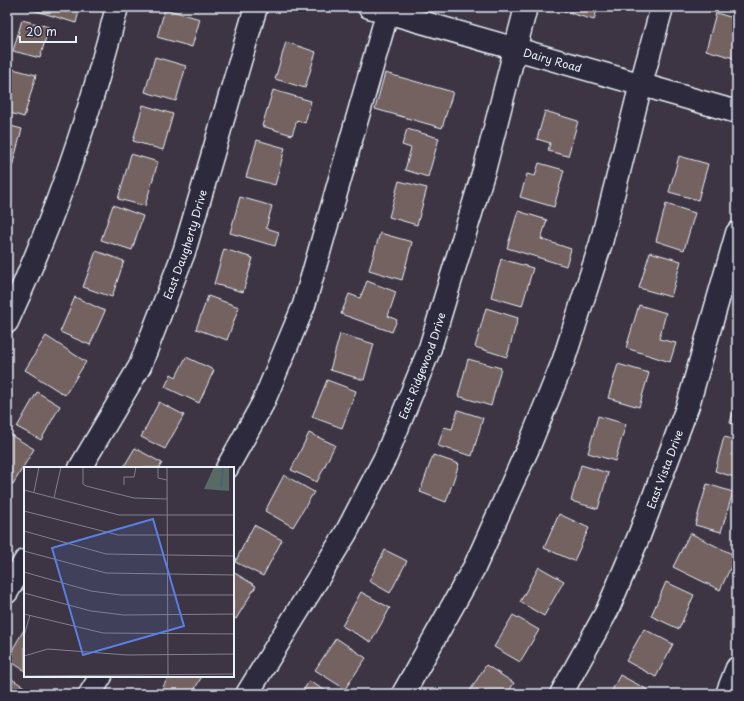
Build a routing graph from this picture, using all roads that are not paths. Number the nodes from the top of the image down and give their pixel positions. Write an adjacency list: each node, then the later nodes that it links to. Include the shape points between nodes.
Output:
1 (116, 7): 10 (street, via 65,184)
2 (256, 7): 11 (street, East Daugherty Drive, via 184,252 140,366)
3 (526, 7): 6 (street, East Ridgewood Drive)
4 (662, 7): 7 (street)
5 (382, 9): 6 (street, Dairy Road); 12 (street, via 304,305 263,403)
6 (514, 48): 7 (street, Dairy Road); 18 (street, East Ridgewood Drive, via 485,167 430,348 386,456 346,533)
7 (641, 84): 8 (street, Dairy Road); 19 (street, via 601,243 563,362 529,446 475,566)
8 (737, 112)
9 (737, 233): 20 (street, East Vista Drive, via 688,405 639,536 607,611)
10 (7, 322)
11 (81, 467)
12 (228, 467)
13 (24, 563): 14 (street)
14 (7, 592)
15 (737, 668): 21 (street)
16 (100, 677): 17 (street)
17 (90, 694)
18 (247, 694)
19 (403, 694)
20 (561, 694)
21 (727, 694)

